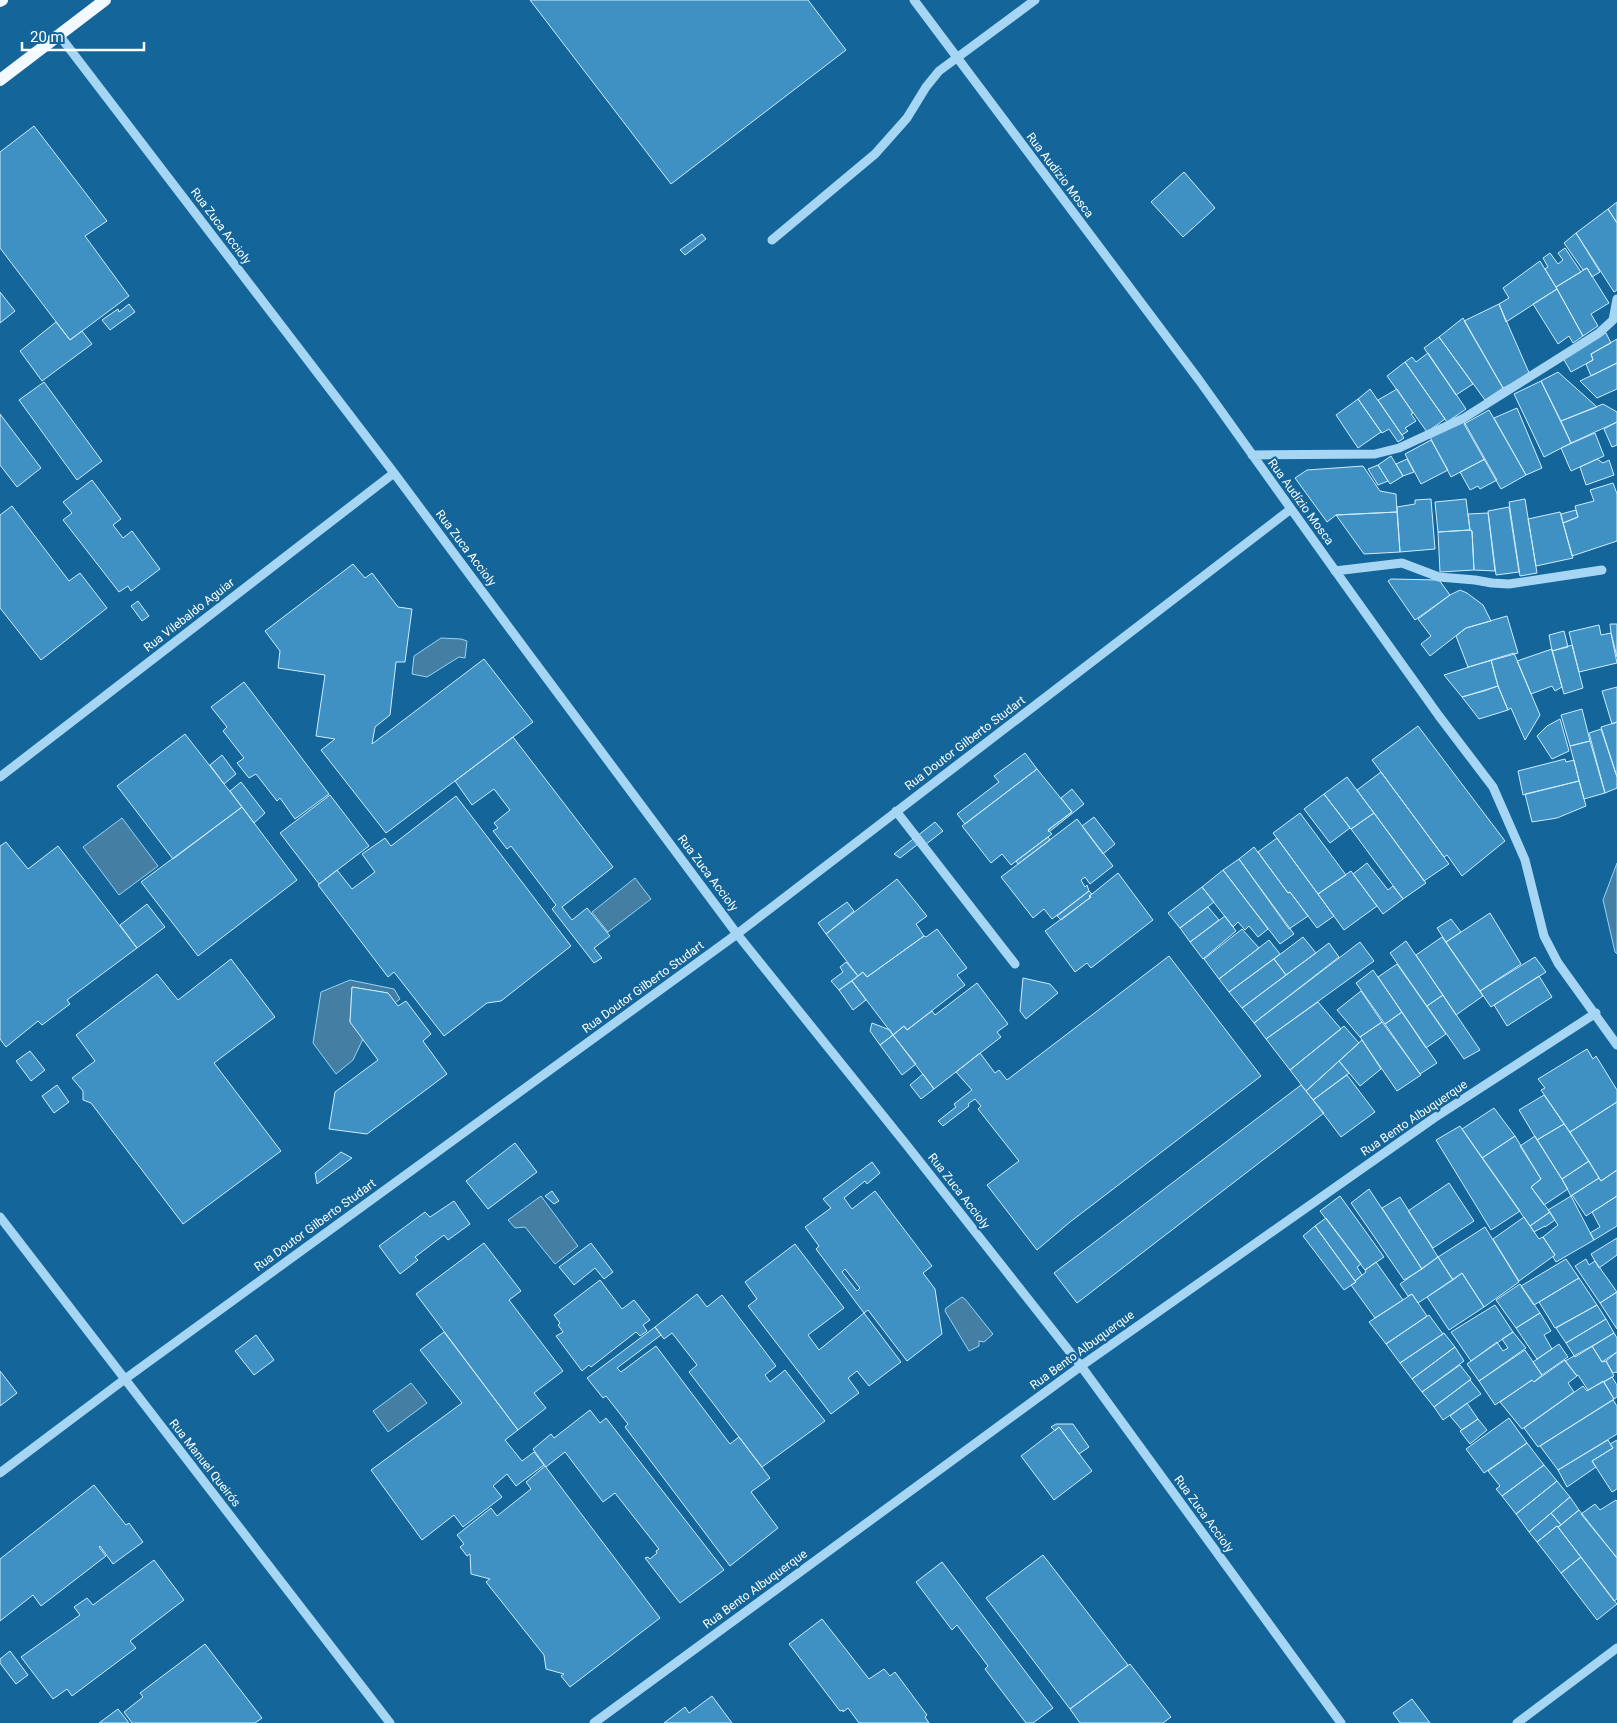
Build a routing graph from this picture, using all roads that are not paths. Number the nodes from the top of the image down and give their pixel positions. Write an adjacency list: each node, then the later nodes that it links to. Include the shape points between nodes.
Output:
1 (105, 0): 4 (main road)
2 (914, 0): 5 (street, Rua Audízio Mosca)
3 (1035, 0): 5 (street)
4 (59, 35): 6 (main road); 10 (street, Rua Zuca Accioly)
5 (956, 57): 7 (street, via 939,70 907,118 875,154); 9 (street, Rua Audízio Mosca)
6 (0, 80)
7 (772, 240)
8 (1617, 299): 9 (street, via 1613,320 1599,333 1464,418 1399,448 1375,454)
9 (1252, 455): 11 (street, Rua Audízio Mosca)
10 (394, 473): 14 (street, Rua Vilebaldo Aguiar); 16 (street, Rua Zuca Accioly)
11 (1291, 509): 13 (street, Rua Audízio Mosca); 15 (street, Rua Doutor Gilberto Studart)
12 (1602, 570): 13 (street, via 1509,584 1439,577 1402,563)
13 (1335, 571): 18 (street, Rua Audízio Mosca, via 1493,787 1525,860 1544,936 1558,963)
14 (0, 777)
15 (896, 811): 16 (street, Rua Doutor Gilberto Studart); 17 (street)
16 (737, 934): 21 (street, Rua Zuca Accioly); 22 (street, Rua Doutor Gilberto Studart)
17 (1015, 964)
18 (1596, 1013): 19 (street, Rua Audízio Mosca); 21 (street, Rua Bento Albuquerque, via 1434,1118)
19 (1617, 1045)
20 (0, 1217): 22 (street, Rua Manuel Queirós)
21 (1081, 1366): 26 (street, Rua Bento Albuquerque); 27 (street, Rua Zuca Accioly)
22 (125, 1379): 23 (street, Rua Doutor Gilberto Studart); 25 (street, Rua Manuel Queirós)
23 (0, 1473)
24 (1617, 1648): 28 (street)
25 (390, 1723)
26 (594, 1723)
27 (1341, 1723)
28 (1517, 1723)

